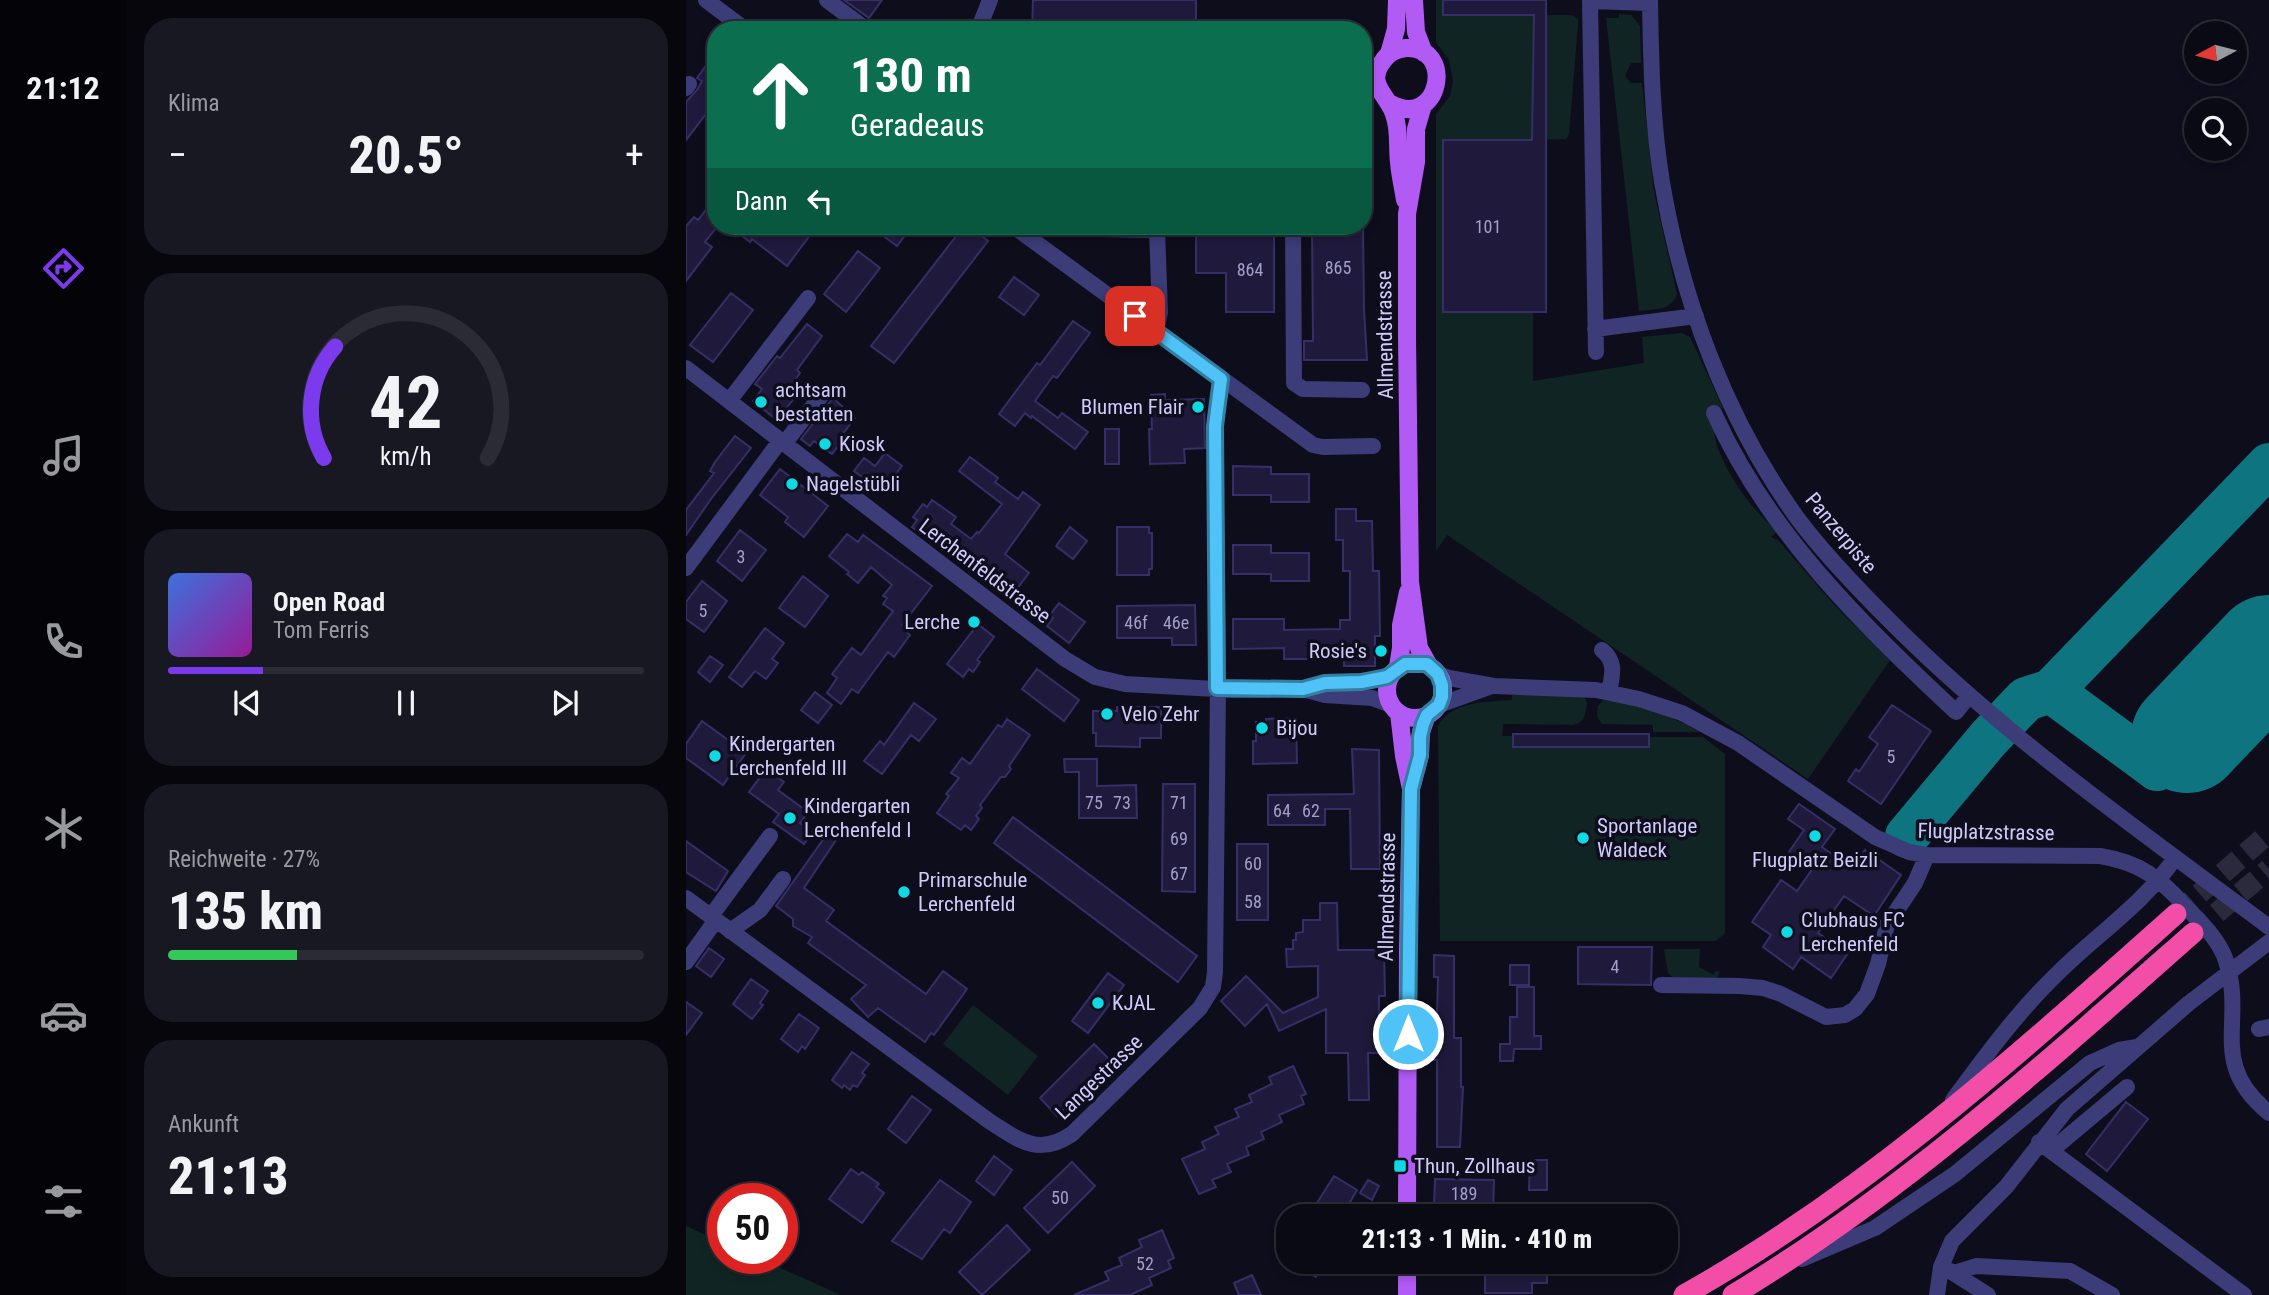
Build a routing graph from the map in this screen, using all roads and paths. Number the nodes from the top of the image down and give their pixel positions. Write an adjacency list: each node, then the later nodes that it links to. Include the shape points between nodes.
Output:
1 (706, 0): 8 (street)
2 (827, 0): 9 (street)
3 (990, 0): 10 (street)
4 (1398, 0): 12 (main road)
5 (1414, 0): 11 (main road, via 1416,32)
6 (1590, 1): 7 (street); 23 (street)
7 (1650, 1): 22 (street, Panzerpiste, via 1658,154 1676,249)
8 (734, 21)
9 (855, 21)
10 (982, 21)
11 (1424, 53): 12 (main road, via 1410,48); 16 (main road, via 1432,60 1438,79)
12 (1389, 54): 13 (main road)
13 (1372, 77)
14 (1372, 82): 15 (main road)
15 (1391, 104): 16 (main road, via 1407,109); 17 (main road, Allmendstrasse)
16 (1423, 105): 17 (main road, Allmendstrasse)
17 (1407, 214): 35 (main road, Allmendstrasse)
18 (1025, 235): 24 (street)
19 (1157, 235): 24 (street, via 1160,312)
20 (1293, 235): 28 (street, via 1294,383 1303,389)
21 (808, 298): 30 (street)
22 (1696, 316): 23 (street); 43 (street, Panzerpiste, via 1739,418 1799,519 1870,601)
23 (1595, 329): 25 (street)
24 (1156, 331): 27 (street)
25 (1596, 352)
26 (686, 368): 30 (street, Lerchenfeldstrasse)
27 (1221, 379): 33 (street, via 1313,445); 40 (street, Langestrasse, via 1215,426)
28 (1362, 390)
29 (824, 392): 32 (street)
30 (729, 401): 32 (street, Lerchenfeldstrasse)
31 (1714, 413): 43 (street, via 1754,488 1829,585 1956,712)
32 (782, 443): 34 (street); 40 (street, Lerchenfeldstrasse, via 1084,671 1125,684)
33 (1373, 446)
34 (686, 569)
35 (1410, 582): 37 (main road, Allmendstrasse, via 1419,648); 38 (main road, Allmendstrasse)
36 (1602, 650): 42 (street, via 1612,665)
37 (1433, 669): 38 (main road, via 1413,662); 39 (street, Flugplatzstrasse, via 1448,678); 45 (main road, via 1442,691)
38 (1395, 671): 41 (street, Lerchenfeldstrasse, via 1369,681); 44 (main road, via 1387,691)
39 (1494, 686): 42 (street, Flugplatzstrasse); 45 (street, Flugplatzstrasse)
40 (1217, 688): 41 (street, Lerchenfeldstrasse); 56 (street, Langestrasse, via 1213,987 1200,1009 1060,1142 1034,1146 989,1121)
41 (1303, 689): 44 (street, Lerchenfeldstrasse, via 1373,698)
42 (1609, 692): 48 (street, Flugplatzstrasse, via 1695,718 1772,773 1875,836)
43 (1969, 696): 49 (street, Panzerpiste)
44 (1395, 709): 45 (main road, via 1411,718); 46 (main road, Allmendstrasse)
45 (1433, 710): 46 (main road, Allmendstrasse, via 1421,732)
46 (1411, 789): 67 (main road, Allmendstrasse)
47 (770, 836): 54 (street)
48 (1927, 855): 51 (street, Flugplatzstrasse, via 2099,856 2130,863); 61 (street, via 1887,925 1867,994 1846,1015 1826,1017 1763,988)
49 (2175, 858): 51 (street); 55 (street, Panzerpiste)
50 (783, 878): 56 (street, via 760,910)
51 (2159, 880): 60 (street, Flugplatzstrasse, via 2216,940); 65 (street, via 2032,1000)
52 (686, 898): 54 (street, Langestrasse)
53 (2176, 914): 65 (highway)
54 (714, 918): 56 (street, Langestrasse); 59 (street)
55 (2269, 928)
56 (730, 932)
57 (2193, 933): 69 (highway, via 1966,1130 1856,1214)
58 (2269, 942): 60 (street)
59 (686, 962)
60 (2229, 971): 62 (street); 64 (street, Flugplatzstrasse, via 2233,1065 2245,1090)
61 (1661, 985)
62 (2139, 1046): 66 (street, via 2067,1109); 69 (street, via 2090,1063 1955,1174 1875,1228)
63 (2127, 1087): 66 (street, via 2059,1144)
64 (2269, 1113)
65 (1939, 1120): 72 (highway, via 1808,1218)
66 (2039, 1142): 68 (street, via 2006,1187 1960,1231 1947,1251); 77 (street)
67 (1407, 1204)
68 (1948, 1270): 74 (street); 75 (street); 76 (street, via 1976,1266 2070,1271)
69 (1768, 1273): 73 (highway)
70 (1407, 1274): 71 (main road)
71 (1407, 1295)
72 (1684, 1295)
73 (1733, 1295)
74 (1937, 1295)
75 (1988, 1295)
76 (2112, 1295)
77 (2244, 1295)

